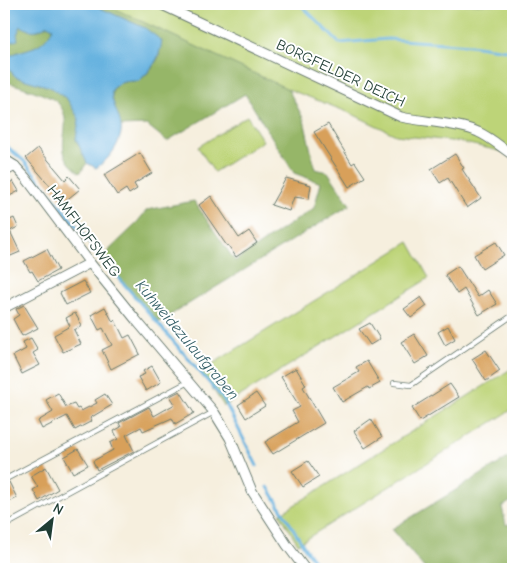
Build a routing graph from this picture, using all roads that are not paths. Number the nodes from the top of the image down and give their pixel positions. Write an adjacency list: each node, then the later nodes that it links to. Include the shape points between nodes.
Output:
1 (160, 4): 2 (street, BORGFELDER DEICH, via 401,116 477,131)
2 (513, 156)
3 (4, 159): 4 (street, HAMFHOFSWEG)
4 (15, 166): 5 (street); 6 (street, HAMFHOFSWEG)
5 (4, 172)
6 (90, 264): 7 (street); 9 (street, HAMFHOFSWEG)
7 (4, 308)
8 (513, 315): 10 (lane, via 411,385)
9 (189, 381): 11 (street, HAMFHOFSWEG); 12 (lane)
10 (394, 383)
11 (214, 412): 13 (lane); 14 (street, HAMFHOFSWEG, via 230,438 252,491)
12 (4, 480)
13 (4, 526)
14 (305, 569)

